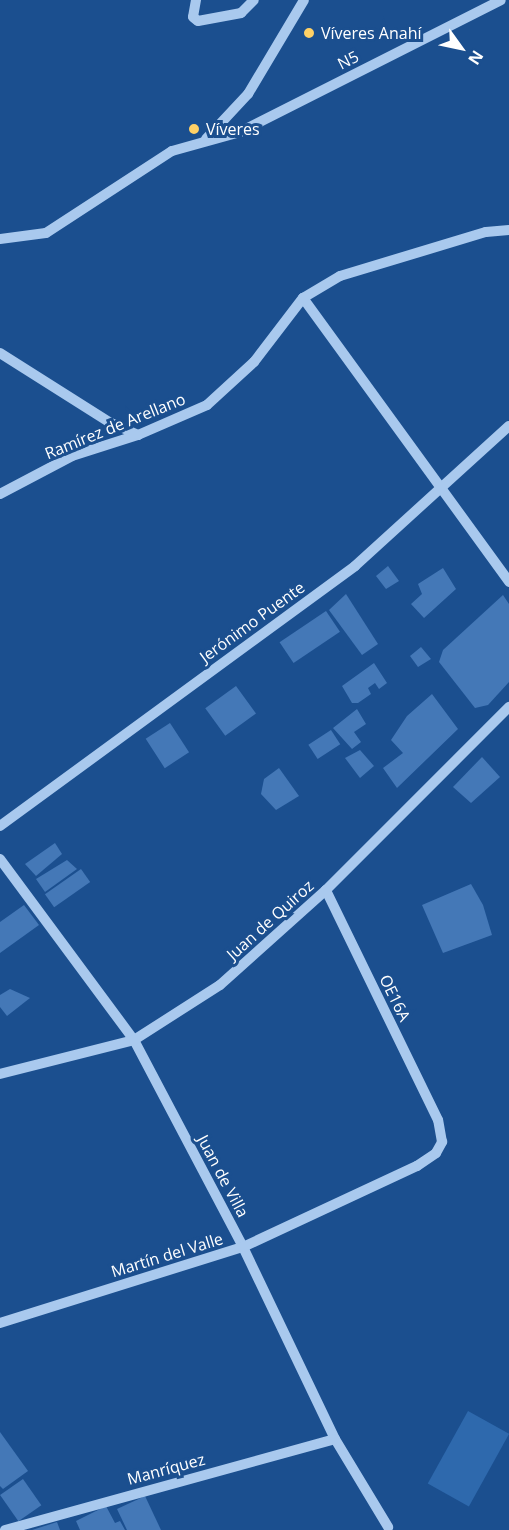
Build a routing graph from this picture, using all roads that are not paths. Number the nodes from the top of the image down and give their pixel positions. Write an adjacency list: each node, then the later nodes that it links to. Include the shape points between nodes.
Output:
1 (196, 0): 2 (street, via 193,17 198,21 241,13)
2 (254, 0)
3 (304, 0): 5 (street, via 248,94)
4 (501, 0): 5 (street, N5, via 240,132)
5 (206, 139): 7 (street, N5, via 172,151 134,173 46,233)
6 (509, 230): 8 (street, Ramírez de Arellano, via 486,232 340,276)
7 (0, 239)
8 (303, 298): 11 (street, Ramírez de Arellano, via 254,362 207,405); 12 (street)
9 (0, 353): 11 (street, via 109,422)
10 (509, 426): 12 (street, Jerónimo Puente)
11 (138, 435): 13 (street, Ramírez de Arellano, via 72,456)
12 (441, 487): 14 (street); 16 (street, Jerónimo Puente, via 355,566)
13 (0, 494)
14 (509, 582)
15 (509, 707): 18 (street, Juan de Quiroz)
16 (0, 826)
17 (0, 859): 19 (street, Juan de Villa)
18 (326, 890): 19 (street, Juan de Quiroz, via 220,984); 21 (street, OE16A)
19 (134, 1040): 20 (street, Juan de Quiroz); 22 (street, Juan de Villa)
20 (0, 1074)
21 (438, 1120): 22 (street, Martín del Valle, via 442,1142 436,1153 417,1166)
22 (243, 1247): 23 (street, Martín del Valle); 24 (street, Juan de Villa)
23 (0, 1323)
24 (335, 1439): 25 (street, Juan de Villa); 26 (street, Manríquez)
25 (388, 1527)
26 (5, 1530)

